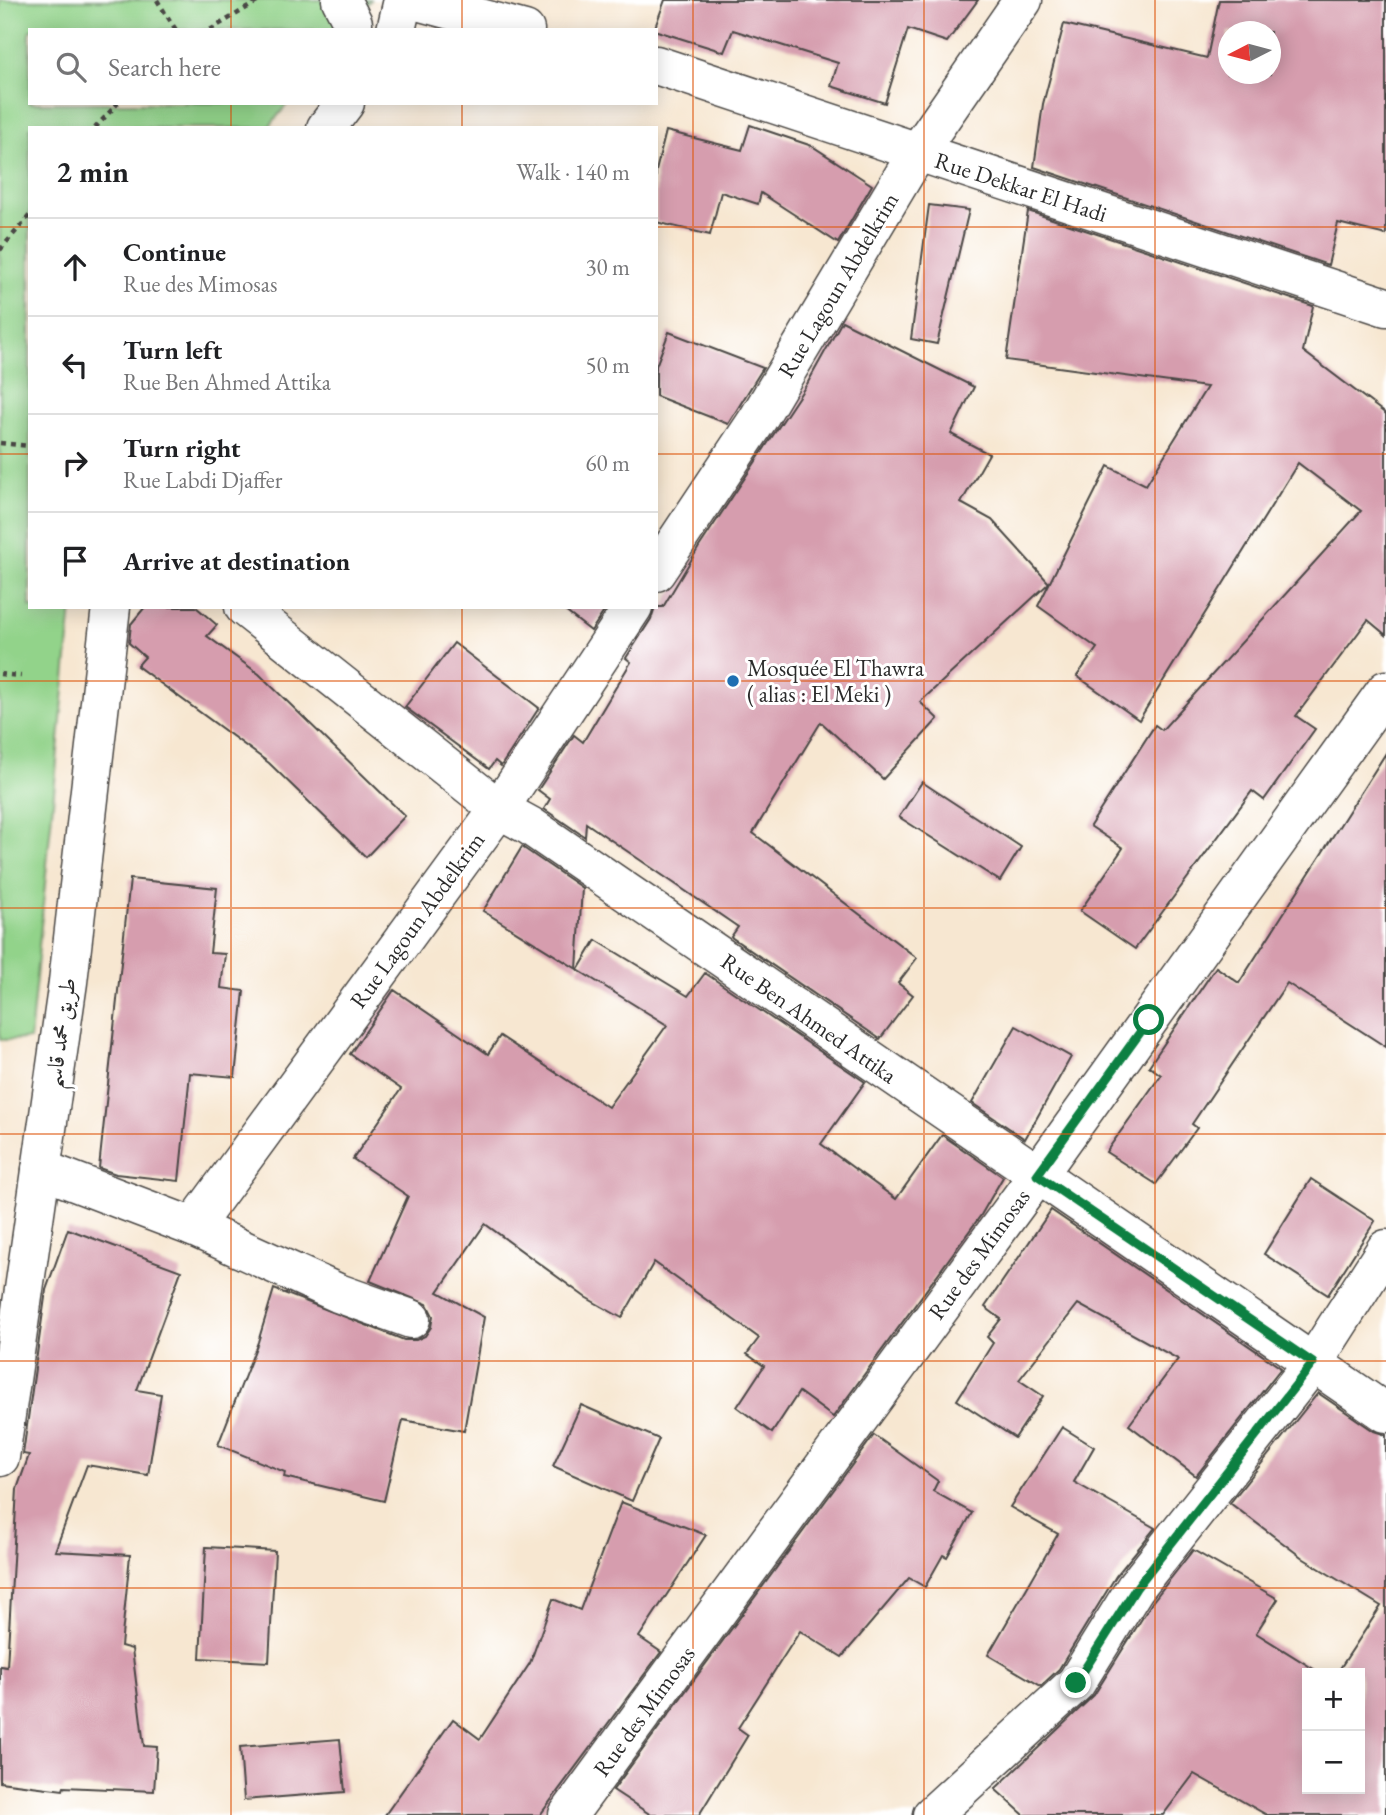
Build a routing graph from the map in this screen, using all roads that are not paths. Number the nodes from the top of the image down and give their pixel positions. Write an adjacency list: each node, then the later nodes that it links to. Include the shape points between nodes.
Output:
1 (341, 0): 5 (street)
2 (403, 0): 6 (street)
3 (412, 0): 7 (street)
4 (1023, 0): 9 (street, Rue Lagoun Abdelkrim)
5 (352, 28)
6 (396, 28)
7 (517, 28)
8 (658, 66): 9 (street, Rue Dekkar El Hadi)
9 (918, 153): 10 (street, Rue Dekkar El Hadi); 11 (street, Rue Lagoun Abdelkrim, via 758,419)
10 (1386, 307)
11 (658, 569)
12 (111, 609): 17 (street, طريق محمد قاسم, via 68,982)
13 (247, 609): 16 (street, Rue Ben Ahmed Attika)
14 (632, 609): 16 (street, Rue Lagoun Abdelkrim)
15 (1386, 690): 18 (street, Rue des Mimosas)
16 (499, 809): 18 (street, Rue Ben Ahmed Attika, via 542,834); 19 (street, Rue Lagoun Abdelkrim)
17 (41, 1169): 19 (street); 21 (street, طريق محمد قاسم)
18 (1037, 1175): 23 (street, Rue Ben Ahmed Attika); 26 (street, Rue des Mimosas)
19 (193, 1227): 22 (street, via 338,1293)
20 (1386, 1249): 23 (street)
21 (11, 1307): 25 (street, طريق محمد قاسم)
22 (411, 1319)
23 (1313, 1363): 24 (street, Rue Ben Ahmed Attika); 27 (street, via 1136,1588 1076,1683)
24 (1386, 1413)
25 (0, 1457)
26 (568, 1815)
27 (932, 1815)

